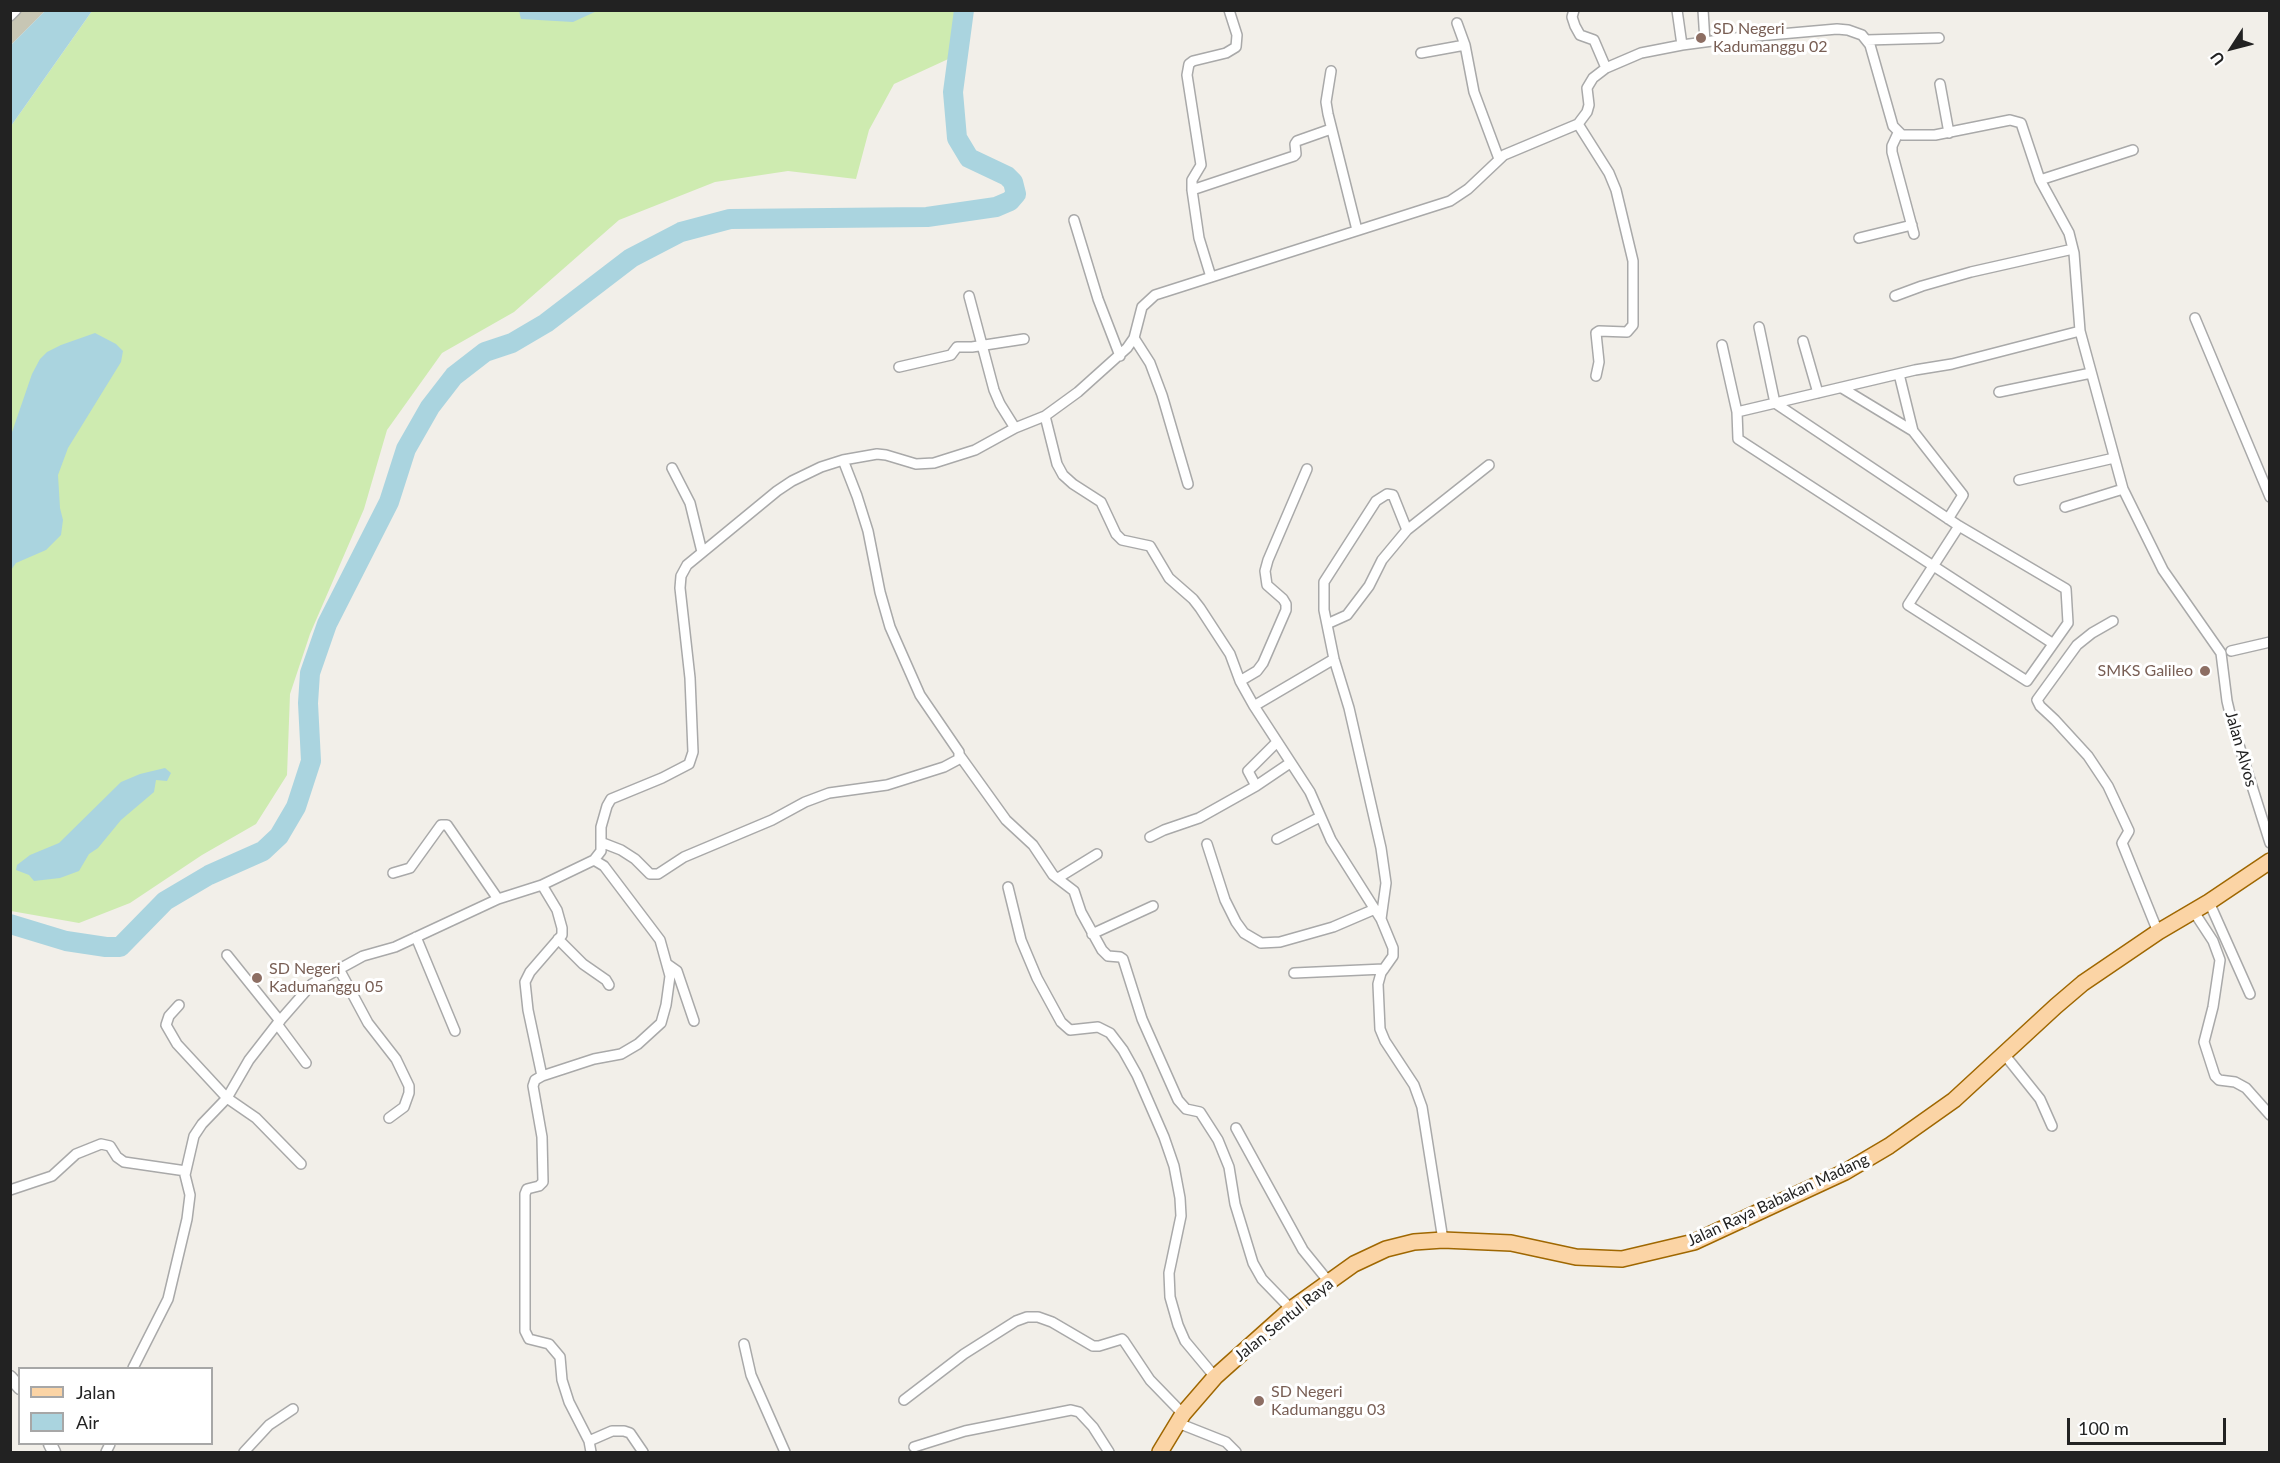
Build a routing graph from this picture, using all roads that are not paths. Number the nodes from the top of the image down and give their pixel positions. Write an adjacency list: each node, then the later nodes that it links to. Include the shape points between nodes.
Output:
1 (16, 10): 6 (street)
2 (1229, 10): 24 (street, via 1237,34 1236,47 1189,64 1189,95 1201,165 1192,180)
3 (1574, 10): 14 (street, via 1575,26 1580,35 1594,40)
4 (1677, 10): 12 (street)
5 (1703, 10): 10 (street)
6 (10, 16)
7 (1457, 23): 11 (street)
8 (1939, 38): 9 (street)
9 (1866, 40): 10 (street, via 1857,32 1837,29); 19 (street)
10 (1705, 42): 12 (street)
11 (1464, 45): 13 (street); 22 (street, via 1474,92)
12 (1682, 45): 14 (street, via 1641,53)
13 (1421, 53)
14 (1606, 68): 17 (street, via 1589,82 1587,112)
15 (1331, 71): 18 (street, via 1326,102)
16 (1940, 84): 20 (street)
17 (1578, 124): 22 (street); 44 (street, via 1616,190 1633,261 1633,326 1627,332 1596,333)
18 (1331, 129): 24 (street, via 1297,141 1294,156); 26 (street)
19 (1898, 133): 20 (street); 27 (street, via 1892,152 1913,230)
20 (1949, 133): 23 (street, via 2018,121)
21 (2133, 150): 23 (street)
22 (1498, 159): 26 (street, via 1450,201)
23 (2040, 180): 28 (street, via 2064,222)
24 (1192, 190): 29 (street, via 1199,238)
25 (1074, 220): 40 (street)
26 (1357, 230): 29 (street)
27 (1859, 238)
28 (2073, 249): 31 (street, via 1971,272); 34 (street)
29 (1211, 277): 35 (street, via 1148,299)
30 (969, 296): 39 (street)
31 (1895, 296)
32 (2195, 318): 61 (street)
33 (1759, 327): 48 (street)
34 (2080, 331): 42 (street); 43 (street)
35 (1134, 338): 40 (street); 59 (street, via 1150,363 1162,395)
36 (1024, 339): 39 (street)
37 (1803, 341): 47 (street)
38 (1722, 345): 49 (street)
39 (984, 346): 41 (street, via 955,347 950,356); 51 (street, via 1000,405)
40 (1120, 356): 50 (street)
41 (899, 367)
42 (2091, 373): 46 (street); 53 (street)
43 (1899, 374): 45 (street); 52 (street)
44 (1596, 376)
45 (1842, 388): 47 (street); 52 (street)
46 (1999, 392)
47 (1818, 393): 48 (street)
48 (1775, 403): 49 (street); 63 (street)
49 (1737, 412): 67 (street, via 1738,439)
50 (1045, 416): 51 (street); 74 (street, via 1057,464 1064,475 1101,502 1119,538 1150,546 1169,578 1200,608 1230,654)
51 (1015, 428): 54 (street, via 975,450 934,464 916,464 877,454)
52 (1913, 430): 63 (street, via 1963,495)
53 (2114, 458): 58 (street); 60 (street)
54 (843, 460): 66 (street, via 792,481); 77 (street, via 868,531 890,627 920,695)
55 (1489, 465): 65 (street)
56 (672, 468): 66 (street, via 690,503)
57 (1307, 469): 74 (street, via 1265,571 1268,585 1284,599 1286,610 1263,663)
58 (2019, 480)
59 (1188, 484)
60 (2123, 489): 62 (street); 72 (street, via 2163,570)
61 (2270, 497)
62 (2066, 507)
63 (1948, 519): 64 (street)
64 (1959, 526): 67 (street); 71 (street, via 2066,589 2068,623)
65 (1407, 530): 69 (street, via 1382,560 1347,615); 69 (street, via 1393,495 1376,501 1324,582)
66 (702, 552): 83 (street, via 687,565 680,588 690,678 692,759 681,769 611,799 601,827)
67 (1933, 566): 71 (street); 71 (street, via 1908,605 2027,681)
68 (2113, 621): 99 (street, via 2077,645 2037,700 2088,756 2108,786 2129,831 2122,843)
69 (1327, 624): 73 (street)
70 (2270, 642): 72 (street)
71 (2052, 643)
72 (2226, 652): 84 (street, Jalan Alvos, via 2227,701)
73 (1334, 659): 75 (street); 98 (street, via 1381,848 1386,883)
74 (1240, 681): 75 (street)
75 (1254, 706): 76 (street)
76 (1276, 743): 78 (street); 79 (street, via 1248,771)
77 (960, 756): 83 (street, via 944,767 887,785 829,792 684,856 658,874 650,874 628,854); 90 (street, via 1006,820 1033,845)
78 (1290, 763): 79 (street); 80 (street, via 1310,792)
79 (1256, 786): 81 (street, via 1199,818)
80 (1320, 817): 82 (street); 96 (street)
81 (1150, 837)
82 (1277, 839)
83 (603, 843): 87 (street)
84 (2270, 843)
85 (1207, 844): 96 (street, via 1236,922 1261,943 1280,942 1333,927)
86 (1097, 854): 90 (street)
87 (594, 860): 91 (street); 104 (street, via 604,866 660,940)
88 (2270, 861): 94 (main road, Jalan Raya Babakan Madang)
89 (393, 873): 93 (street, via 410,868 441,825 447,825)
90 (1058, 878): 100 (street, via 1074,891)
91 (542, 885): 93 (street); 102 (street, via 561,923 562,934)
92 (1008, 887): 130 (street, via 1022,940 1061,1022 1070,1030 1098,1027 1110,1033 1137,1075 1164,1137 1180,1198 1169,1274 1170,1298 1185,1341)
93 (498, 899): 101 (street)
94 (2210, 902): 97 (main road, Jalan Raya Babakan Madang); 109 (street)
95 (1153, 906): 100 (street)
96 (1375, 909): 98 (street)
97 (2194, 912): 99 (main road, Jalan Raya Babakan Madang); 118 (street, via 2220,960 2205,1042 2215,1076 2246,1088)
98 (1381, 919): 106 (street, via 1393,948)
99 (2158, 932): 114 (main road, Jalan Raya Babakan Madang, via 2083,983)
100 (1092, 934): 127 (street, via 1107,956 1123,959 1142,1018 1178,1100 1186,1109 1200,1112 1218,1140 1229,1167 1235,1204 1253,1263 1262,1279)
101 (416, 937): 105 (street); 113 (street)
102 (558, 939): 108 (street); 116 (street, via 525,982)
103 (227, 955): 112 (street)
104 (667, 963): 111 (street, via 677,971); 116 (street, via 670,990 661,1023 638,1044 621,1054)
105 (339, 969): 112 (street, via 312,984); 119 (street, via 409,1086 404,1107)
106 (1384, 969): 107 (street); 125 (street, via 1378,984 1380,1029 1420,1101)
107 (1294, 973)
108 (609, 985)
109 (2250, 993)
110 (179, 1005): 117 (street, via 169,1016 169,1033)
111 (694, 1021)
112 (278, 1022): 115 (street); 117 (street)
113 (455, 1031)
114 (2004, 1054): 120 (street, via 2040,1100); 125 (main road, Jalan Raya Babakan Madang, via 1954,1100 1889,1146 1845,1172 1694,1242 1622,1259 1576,1257 1511,1243)
115 (306, 1063)
116 (542, 1076): 134 (street, via 533,1086 542,1137 543,1182 527,1189 525,1194 525,1331 529,1339 549,1344 560,1357 569,1402)
117 (227, 1098): 122 (street, via 256,1118); 123 (street, via 194,1136)
118 (2270, 1115)
119 (389, 1118)
120 (2052, 1126)
121 (1236, 1128): 126 (street, via 1303,1250)
122 (301, 1164)
123 (186, 1171): 124 (street, via 124,1162 110,1146 101,1144 76,1154 52,1176); 129 (street, via 190,1195 168,1299)
124 (10, 1190)
125 (1443, 1240): 126 (main road, Jalan Sentul Raya, via 1386,1249 1354,1264)
126 (1329, 1282): 127 (main road, Jalan Sentul Raya)
127 (1291, 1310): 130 (main road, Jalan Sentul Raya)
128 (744, 1344): 139 (street, via 751,1375)
129 (134, 1367)
130 (1215, 1377): 133 (main road, Jalan Sentul Raya)
131 (904, 1400): 133 (street, via 964,1354 1016,1321 1038,1317 1093,1346 1122,1339)
132 (293, 1409): 136 (street, via 269,1425)
133 (1180, 1418): 141 (main road, Jalan Sentul Raya); 142 (street, via 1226,1442)
134 (589, 1440): 137 (street); 138 (street, via 624,1431 630,1433)
135 (914, 1447): 140 (street, via 965,1431 1071,1410 1079,1412 1094,1427)
136 (244, 1452)
137 (591, 1452)
138 (643, 1452)
139 (785, 1452)
140 (1108, 1452)
141 (1160, 1452)
142 (1236, 1452)

